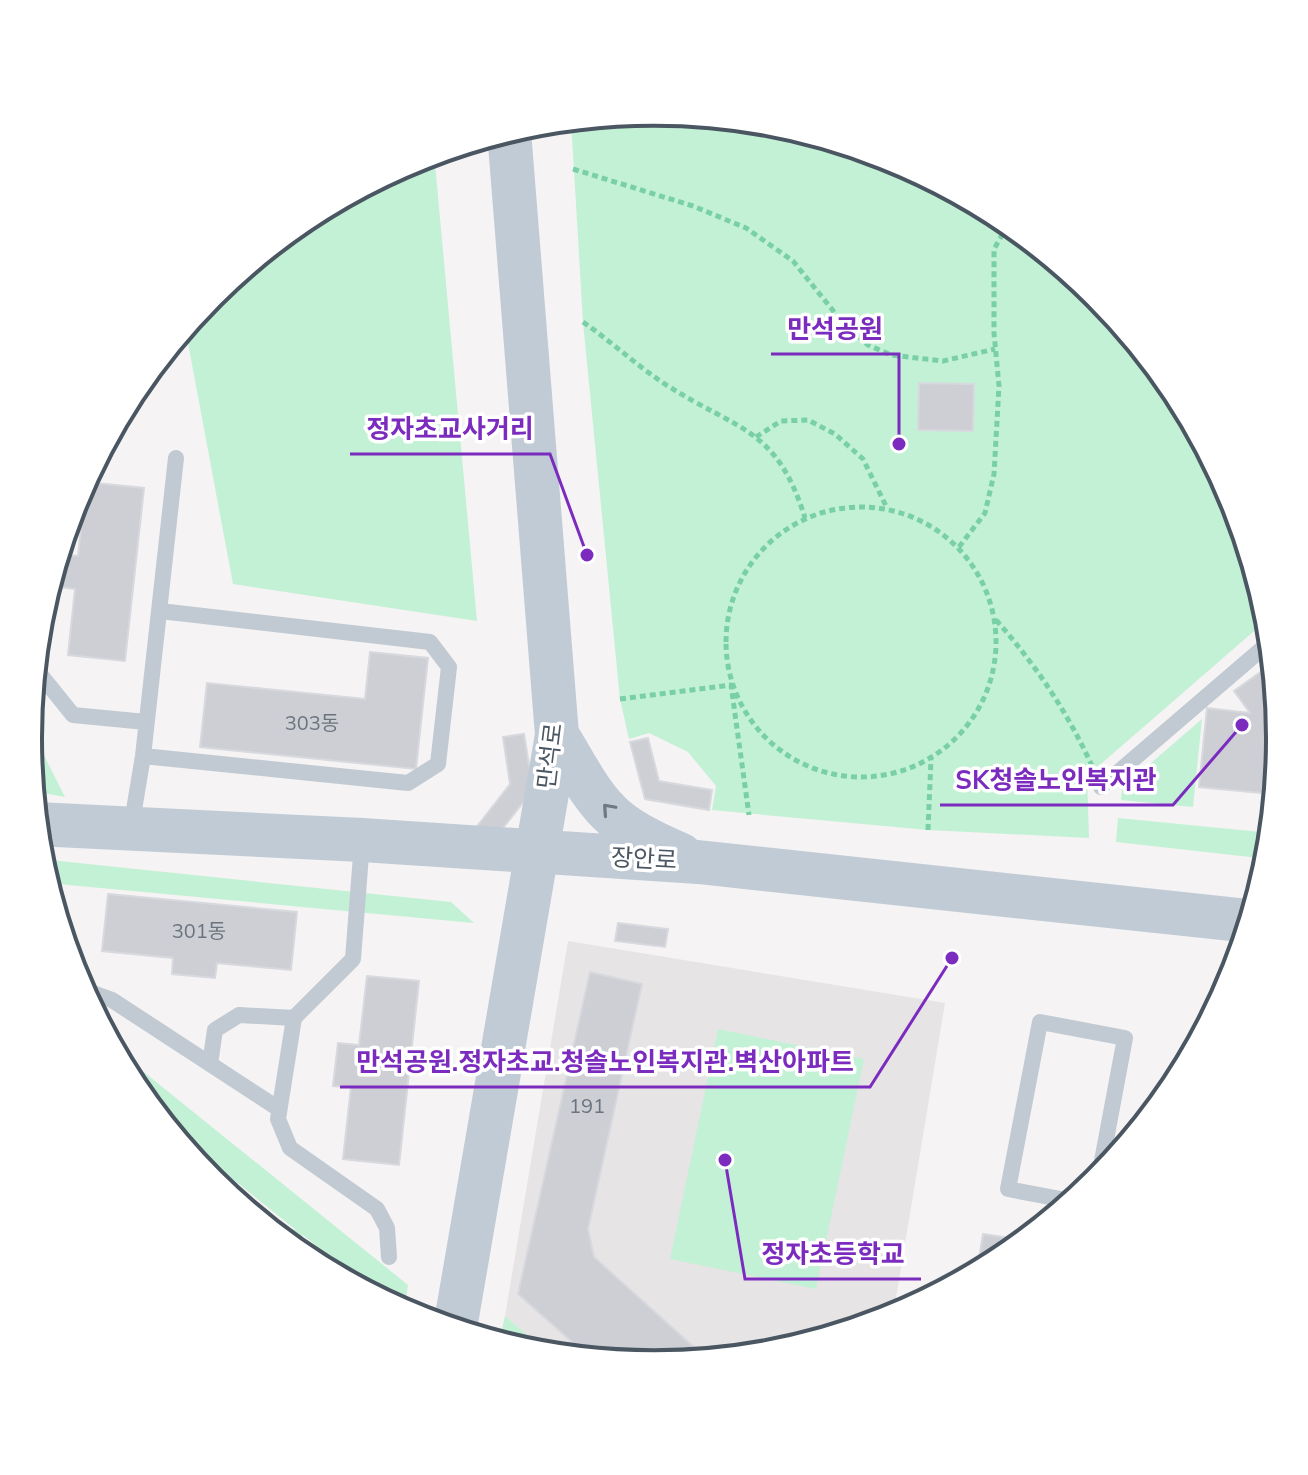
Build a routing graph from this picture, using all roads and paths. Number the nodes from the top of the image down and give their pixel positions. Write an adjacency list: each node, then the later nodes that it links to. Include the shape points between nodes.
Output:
1 (510, 143): 18 (main road, 만석로)
2 (573, 169): 5 (path, via 746,228 793,261 868,345 891,355 943,361)
3 (1002, 235): 5 (path, via 994,249)
4 (583, 322): 6 (path, via 663,383)
5 (995, 349): 10 (path, via 999,386 994,474 985,513)
6 (756, 437): 8 (path, via 781,421 808,420 835,434 863,459); 9 (path, via 782,464)
7 (176, 458): 11 (lane)
8 (887, 508): 9 (path, via 845,507); 10 (path, via 926,522)
9 (805, 518): 15 (path, via 771,540 740,582 730,607 725,646)
10 (959, 547): 12 (path, via 983,580)
11 (160, 611): 17 (lane); 19 (lane, via 430,642 449,667 438,764 408,783)
12 (995, 619): 20 (path, via 996,659 985,699 963,733); 21 (path, via 1058,699)
13 (1260, 651): 21 (lane)
14 (45, 680): 17 (lane, via 73,715)
15 (731, 685): 16 (path); 20 (path, via 767,742 804,767 847,778 891,776); 22 (path)
16 (620, 699)
17 (146, 722): 19 (lane)
18 (557, 735): 27 (main road, 만석로); 28 (main road, one-way to 18, via 614,817)
19 (143, 756): 24 (lane)
20 (931, 759): 25 (path)
21 (1101, 787)
22 (749, 815)
23 (48, 825): 24 (main road, 장안로)
24 (131, 830): 26 (main road, 장안로)
25 (928, 830)
26 (362, 840): 27 (main road, 장안로); 31 (lane, via 353,959)
27 (535, 853): 28 (main road, 장안로); 37 (main road, 만석로)
28 (698, 862): 29 (main road, 장안로)
29 (1238, 920)
30 (99, 995): 32 (lane)
31 (294, 1018): 32 (lane, via 239,1015 215,1030); 33 (lane)
32 (210, 1064): 33 (lane)
33 (279, 1109): 36 (lane, via 290,1148 377,1209 387,1228)
34 (1104, 1152): 35 (lane, via 1125,1038 1040,1022 1008,1189)
35 (1057, 1198)
36 (389, 1257)
37 (457, 1317)

